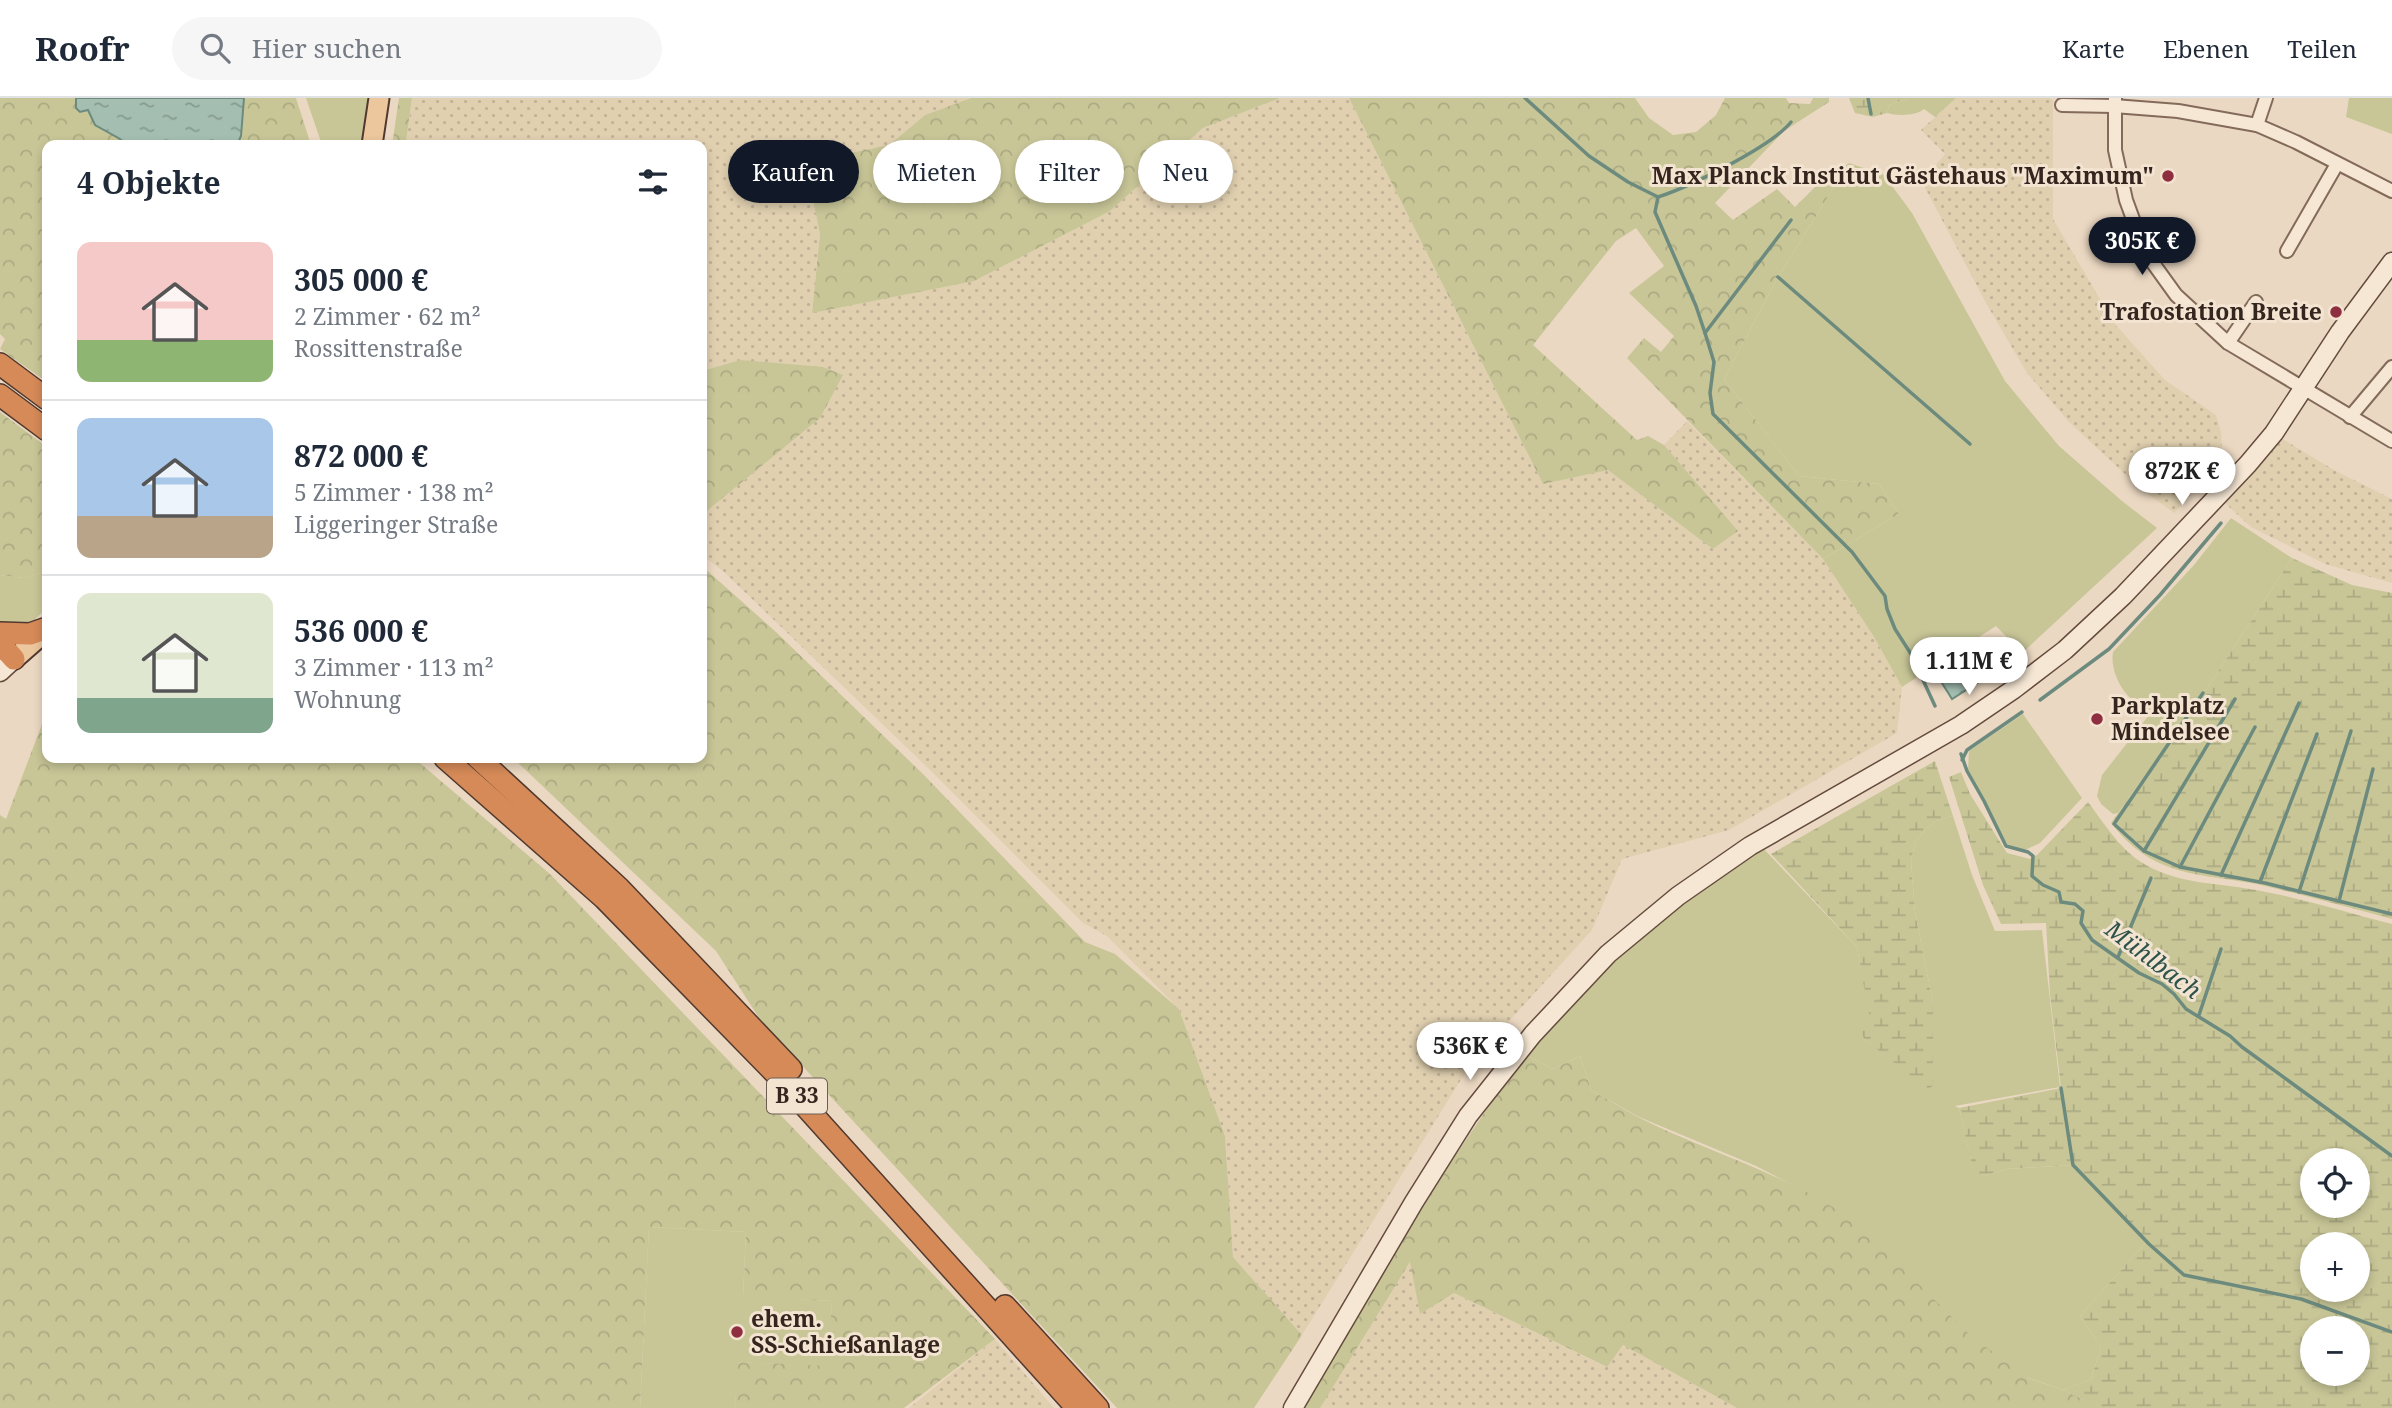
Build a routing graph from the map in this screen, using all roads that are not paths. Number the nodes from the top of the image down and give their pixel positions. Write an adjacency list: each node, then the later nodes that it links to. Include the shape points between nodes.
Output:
1 (379, 98): 6 (main road)
2 (2266, 98): 5 (street)
3 (2114, 102): 4 (street); 5 (street); 12 (street, via 2115,150 2126,200 2145,252 2176,295)
4 (2062, 105)
5 (2257, 125): 7 (street)
6 (373, 140)
7 (2337, 164): 8 (street); 9 (street)
8 (2392, 191)
9 (2287, 251)
10 (2392, 262): 15 (street)
11 (2256, 302): 12 (street)
12 (2228, 343): 15 (street)
13 (0, 364): 17 (highway)
14 (2392, 367): 18 (street)
15 (2303, 389): 18 (street); 31 (street, via 2257,454 2123,596 2065,650 1926,747 1750,846 1678,896 1608,954 1533,1034 1468,1116)
16 (0, 395): 19 (highway)
17 (42, 395)
18 (2350, 417): 20 (street)
19 (42, 426)
20 (2392, 441)
21 (42, 630): 23 (highway)
22 (42, 632): 24 (main road)
23 (0, 633)
24 (5, 658)
25 (450, 763): 29 (highway, B 33, via 604,898 778,1076)
26 (484, 763): 28 (highway, B 33)
27 (495, 763): 28 (highway)
28 (510, 785): 30 (highway, B 33, via 619,888 788,1065)
29 (1077, 1408)
30 (1098, 1408)
31 (1293, 1408)

